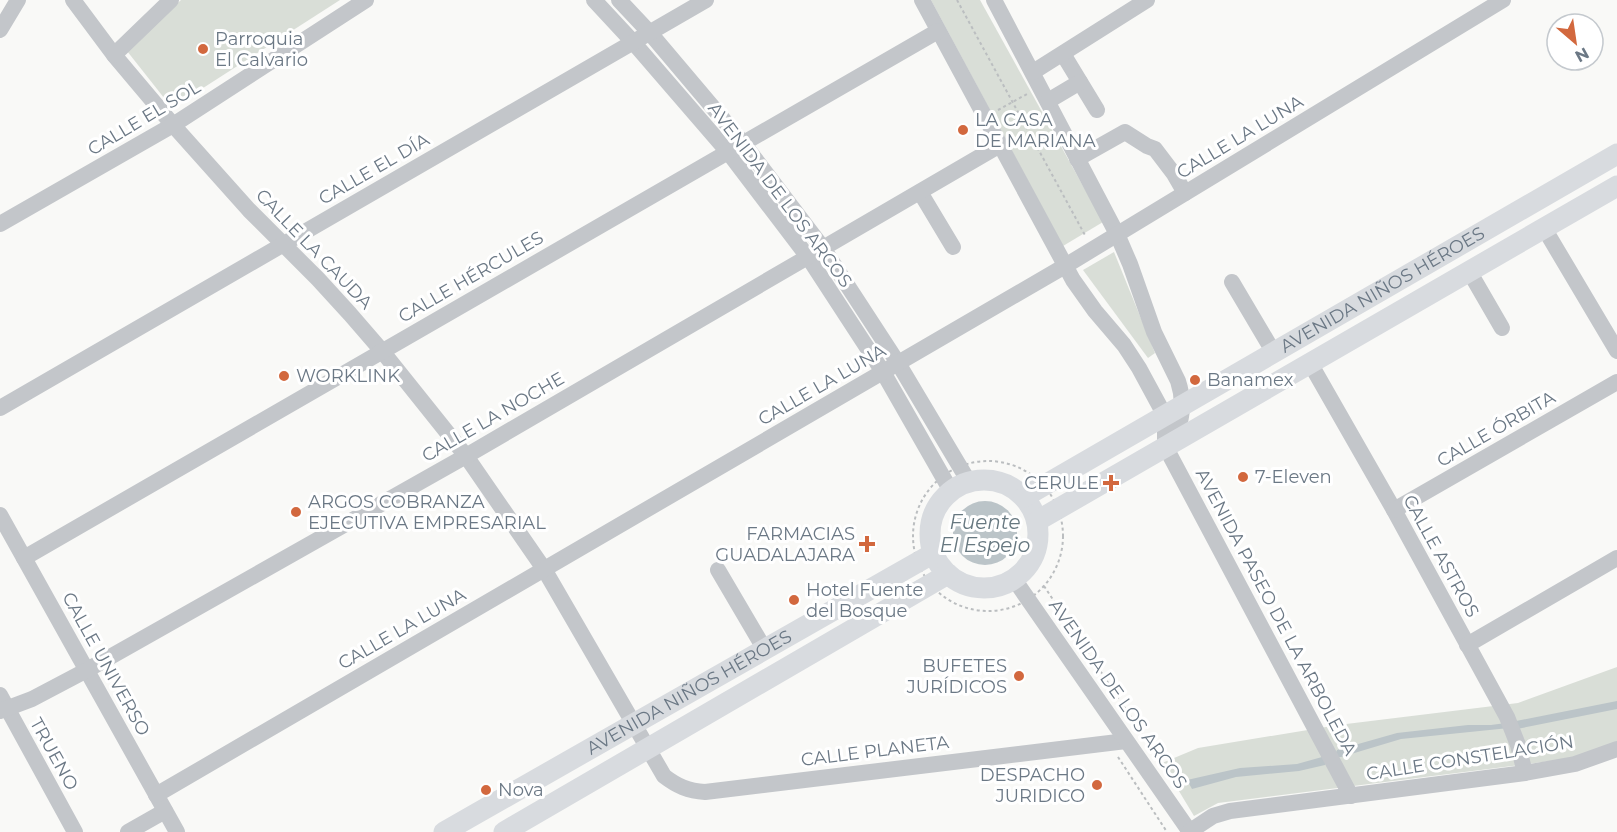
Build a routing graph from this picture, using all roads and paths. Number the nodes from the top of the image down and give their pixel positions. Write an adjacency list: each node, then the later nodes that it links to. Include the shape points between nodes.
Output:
1 (18, 0): 13 (street)
2 (73, 0): 18 (street, CALLE LA CAUDA)
3 (171, 0): 18 (street)
4 (366, 0): 24 (street, CALLE EL SOL)
5 (594, 0): 16 (street, AVENIDA DE LOS ARCOS)
6 (619, 0): 15 (street, AVENIDA DE LOS ARCOS)
7 (706, 0): 15 (street, CALLE EL DÍA)
8 (922, 0): 14 (street, AVENIDA PASEO DE LA ARBOLEDA)
9 (957, 0): 21 (path)
10 (994, 0): 20 (street, AVENIDA PASEO DE LA ARBOLEDA)
11 (1147, 0): 17 (street)
12 (1503, 0): 32 (street, CALLE LA LUNA)
13 (0, 30)
14 (938, 31): 23 (street, AVENIDA PASEO DE LA ARBOLEDA); 25 (street, CALLE HÉRCULES)
15 (650, 33): 16 (street, CALLE EL DÍA); 25 (street, AVENIDA DE LOS ARCOS)
16 (633, 42): 27 (street, AVENIDA DE LOS ARCOS); 36 (street, CALLE EL DÍA)
17 (1063, 54): 19 (street); 20 (street)
18 (114, 55): 24 (street, CALLE LA CAUDA)
19 (1080, 82): 20 (street); 22 (street)
20 (1040, 87): 21 (path); 29 (street, AVENIDA PASEO DE LA ARBOLEDA)
21 (1013, 102): 23 (path); 39 (path)
22 (1097, 110)
23 (984, 117): 26 (street, AVENIDA PASEO DE LA ARBOLEDA)
24 (173, 125): 33 (street, CALLE EL SOL); 36 (street, CALLE LA CAUDA)
25 (743, 143): 27 (street, CALLE HÉRCULES); 38 (street, AVENIDA DE LOS ARCOS)
26 (1000, 145): 31 (street, CALLE LA NOCHE); 41 (street, AVENIDA PASEO DE LA ARBOLEDA)
27 (728, 152): 40 (street, AVENIDA DE LOS ARCOS); 45 (street, CALLE HÉRCULES)
28 (1617, 154): 47 (main road, AVENIDA NIÑOS HÉROES)
29 (1077, 159): 32 (street, via 1125,132 1155,149); 35 (street, AVENIDA PASEO DE LA ARBOLEDA)
30 (1617, 186): 34 (main road, AVENIDA NIÑOS HÉROES)
31 (920, 192): 37 (street); 38 (street, CALLE LA NOCHE)
32 (1185, 193): 35 (street, CALLE LA LUNA)
33 (0, 224)
34 (1544, 228): 42 (main road, AVENIDA NIÑOS HÉROES); 46 (street)
35 (1117, 234): 39 (street, CALLE LA LUNA); 53 (street, AVENIDA PASEO DE LA ARBOLEDA, via 1154,332 1178,381)
36 (283, 244): 45 (street, CALLE LA CAUDA); 52 (street, CALLE EL DÍA)
37 (953, 247)
38 (823, 248): 40 (street, CALLE LA NOCHE); 48 (street, AVENIDA DE LOS ARCOS)
39 (1093, 250): 41 (street, CALLE LA LUNA)
40 (808, 257): 50 (street, AVENIDA DE LOS ARCOS); 55 (street, CALLE LA NOCHE)
41 (1065, 266): 48 (street, CALLE LA LUNA); 53 (street, AVENIDA PASEO DE LA ARBOLEDA, via 1095,311)
42 (1469, 271): 44 (street); 49 (main road, AVENIDA NIÑOS HÉROES)
43 (1232, 282): 47 (street)
44 (1502, 328)
45 (382, 351): 55 (street, CALLE LA CAUDA); 64 (street, CALLE HÉRCULES)
46 (1617, 351)
47 (1274, 353): 53 (main road, AVENIDA NIÑOS HÉROES)
48 (898, 363): 50 (street, CALLE LA LUNA); 56 (street, AVENIDA DE LOS ARCOS)
49 (1310, 363): 54 (main road, AVENIDA NIÑOS HÉROES); 60 (street, CALLE ASTROS)
50 (883, 372): 56 (street, AVENIDA DE LOS ARCOS); 67 (street, CALLE LA LUNA)
51 (1617, 382): 60 (street, CALLE ÓRBITA)
52 (0, 408)
53 (1174, 411): 54 (street, AVENIDA PASEO DE LA ARBOLEDA); 57 (main road, AVENIDA NIÑOS HÉROES)
54 (1165, 446): 59 (main road, AVENIDA NIÑOS HÉROES); 85 (street, AVENIDA PASEO DE LA ARBOLEDA)
55 (466, 456): 67 (street, CALLE LA CAUDA); 75 (street, CALLE LA NOCHE)
56 (955, 479): 57 (path, via 987,460 1023,468); 58 (main road, via 1004,483); 65 (main road, via 933,516); 65 (path, via 925,494 917,510 913,546)
57 (1045, 485): 58 (main road, AVENIDA NIÑOS HÉROES); 59 (path)
58 (1024, 497): 62 (main road)
59 (1059, 508): 62 (main road, AVENIDA NIÑOS HÉROES); 71 (path, via 1064,536 1061,554 1055,572)
60 (1394, 510): 73 (street, CALLE ASTROS)
61 (0, 515): 63 (street, CALLE UNIVERSO)
62 (1037, 520): 69 (main road, via 1038,542 1033,556)
63 (6, 538): 64 (street, CALLE UNIVERSO)
64 (24, 558): 75 (street, CALLE UNIVERSO)
65 (926, 558): 70 (path); 70 (main road, via 938,562); 74 (main road, AVENIDA NIÑOS HÉROES)
66 (1617, 558): 73 (street)
67 (544, 569): 77 (street, CALLE LA CAUDA); 84 (street, CALLE LA LUNA)
68 (718, 570): 74 (street)
69 (1014, 579): 70 (main road, via 981,587); 72 (street, AVENIDA DE LOS ARCOS)
70 (940, 580): 72 (path, via 942,596 977,610 1000,610); 80 (main road, AVENIDA NIÑOS HÉROES)
71 (1044, 586): 72 (path); 82 (path)
72 (1028, 600): 78 (street, AVENIDA DE LOS ARCOS)
73 (1467, 645): 83 (street, CALLE ASTROS, via 1507,717)
74 (765, 650): 77 (main road, AVENIDA NIÑOS HÉROES)
75 (87, 670): 76 (street, CALLE LA NOCHE, via 39,696); 84 (street, CALLE UNIVERSO)
76 (2, 705): 87 (street, TRUENO)
77 (634, 724): 80 (street, CALLE LA CAUDA); 90 (main road, AVENIDA NIÑOS HÉROES)
78 (1126, 741): 79 (street, CALLE PLANETA); 93 (street, AVENIDA DE LOS ARCOS)
79 (1108, 743): 80 (street, CALLE PLANETA, via 705,792 673,784); 92 (path)
80 (648, 748): 91 (main road, AVENIDA NIÑOS HÉROES)
81 (1617, 749): 83 (street, CALLE CONSTELACIÓN, via 1575,764)
82 (1166, 769)
83 (1525, 773): 85 (street, CALLE CONSTELACIÓN)
84 (156, 795): 86 (street, CALLE UNIVERSO)
85 (1351, 796): 93 (street, CALLE CONSTELACIÓN, via 1230,811 1213,816)
86 (165, 811): 88 (street); 89 (street, CALLE UNIVERSO)
87 (75, 832)
88 (128, 832)
89 (177, 832)
90 (444, 832)
91 (504, 832)
92 (1167, 832)
93 (1190, 832)

